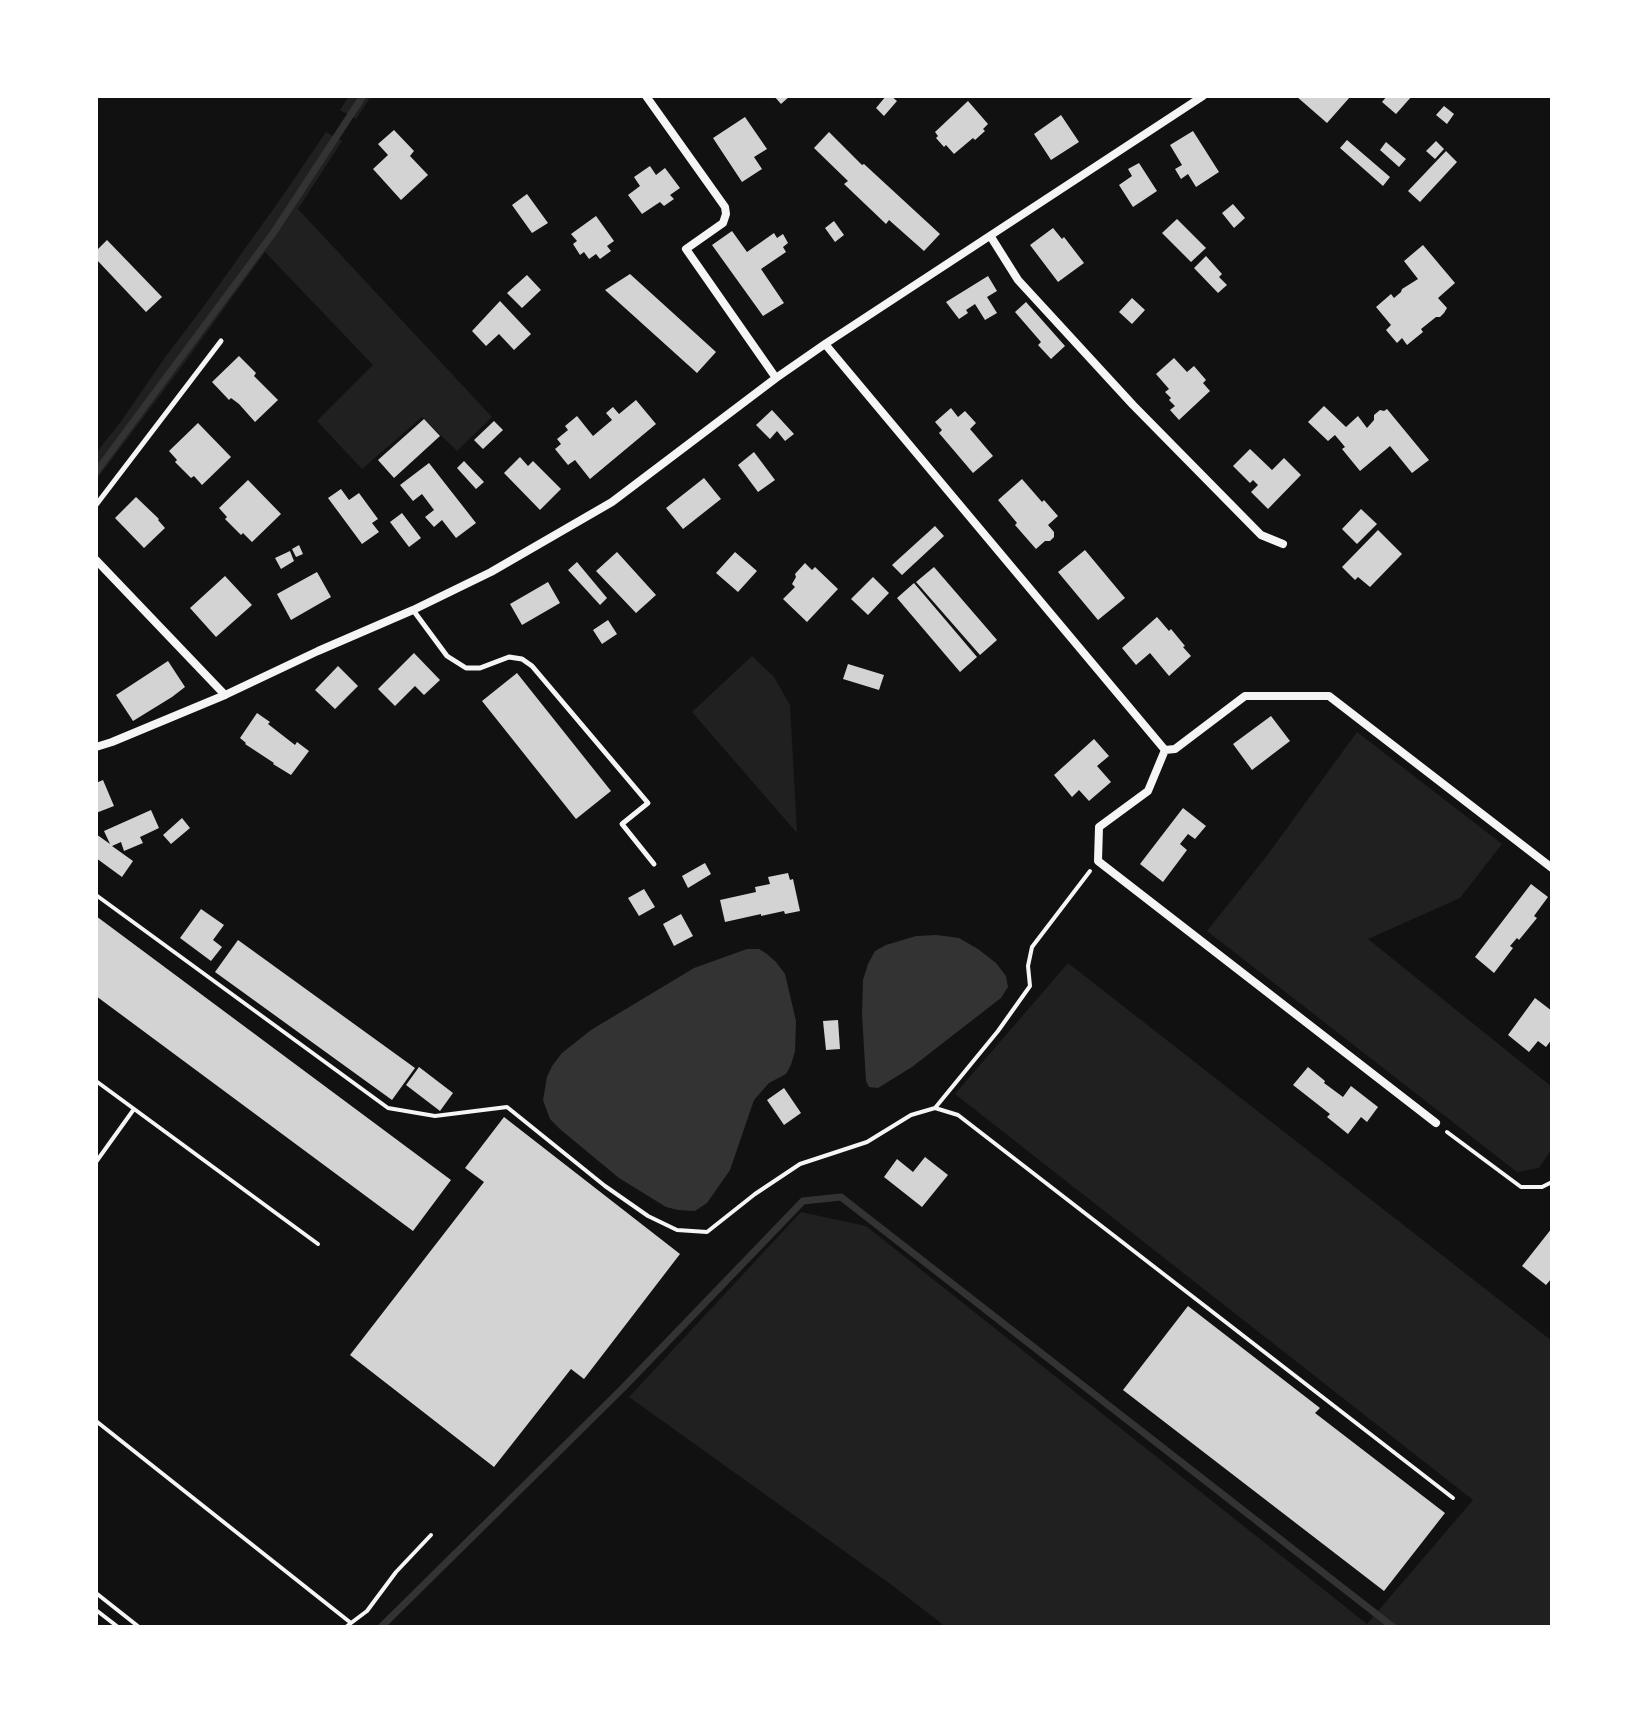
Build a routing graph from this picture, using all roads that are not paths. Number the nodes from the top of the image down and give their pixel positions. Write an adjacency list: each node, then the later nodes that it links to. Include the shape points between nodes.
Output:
1 (646, 96): 6 (street, via 725,207 723,223 686,249)
2 (1203, 96): 3 (street)
3 (991, 237): 5 (street); 8 (street, via 1018,280 1133,405 1261,535)
4 (221, 341): 7 (lane)
5 (825, 344): 6 (street); 13 (street)
6 (776, 378): 10 (street, via 612,502)
7 (96, 505)
8 (1283, 544)
9 (96, 560): 11 (street)
10 (413, 610): 11 (street); 14 (lane, via 447,656 466,668 509,657 532,666 648,803 622,824)
11 (225, 695): 12 (street)
12 (96, 747)
13 (1165, 750): 15 (street, via 1175,749 1245,696 1329,696); 16 (street, via 1148,791 1099,827 1098,861)
14 (654, 864)
15 (1552, 868)
16 (1436, 1123)

